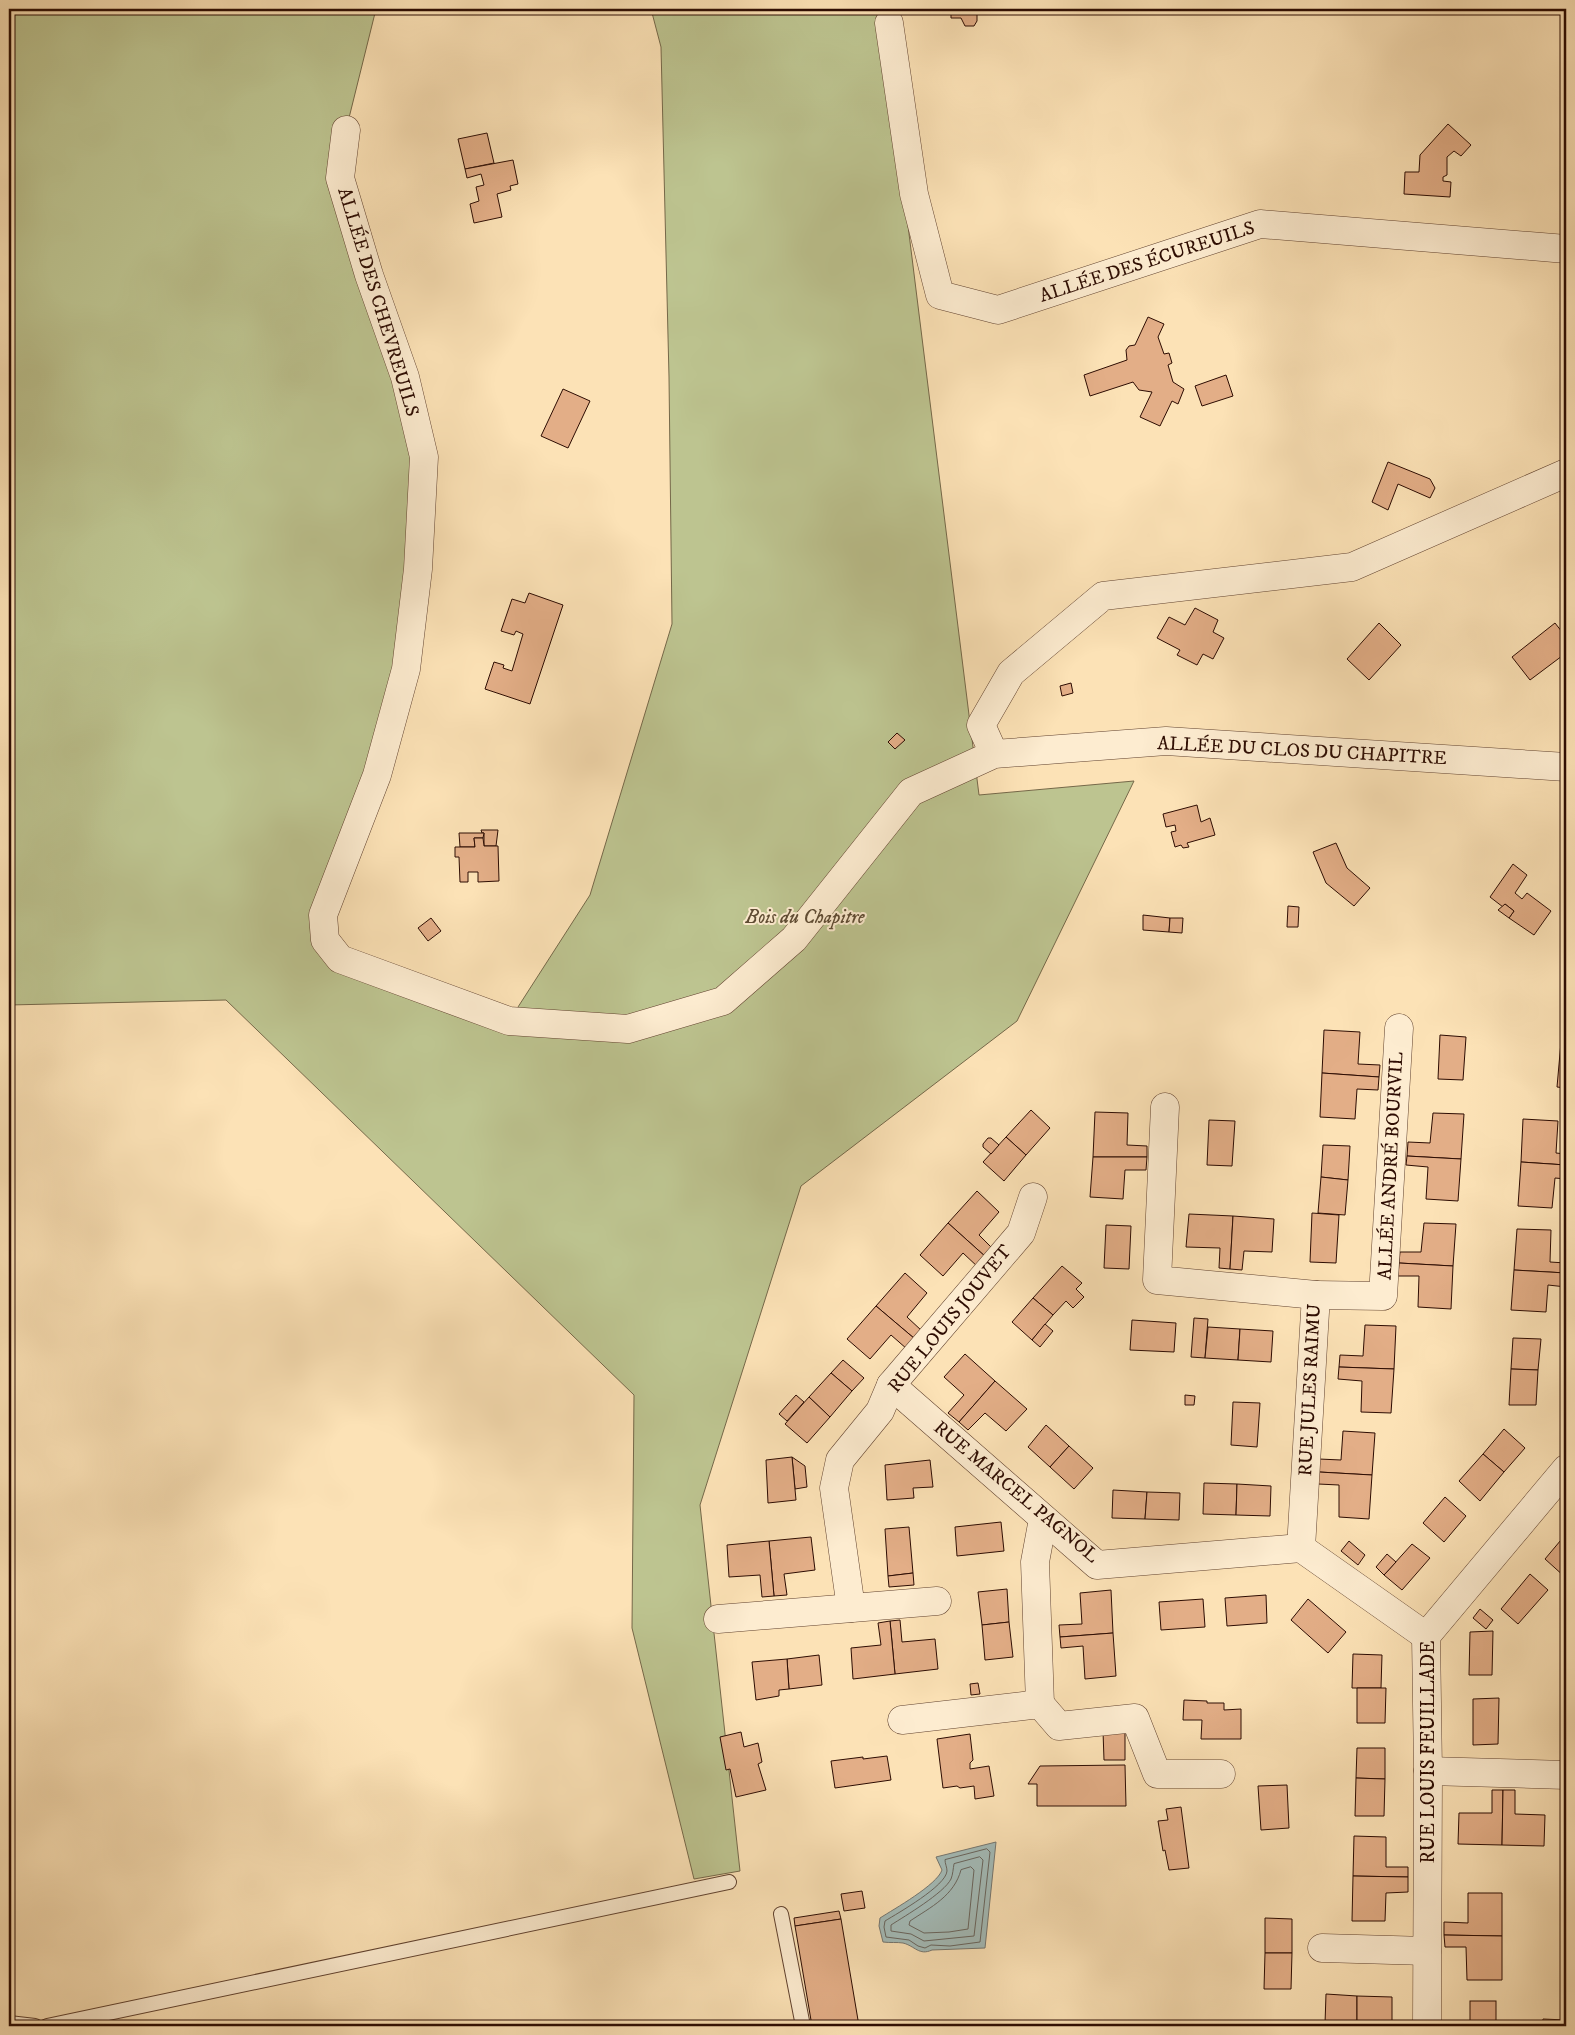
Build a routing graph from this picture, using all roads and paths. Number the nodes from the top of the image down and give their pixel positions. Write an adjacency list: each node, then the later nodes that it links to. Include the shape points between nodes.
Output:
1 (889, 23): 3 (street, ALLÉE DES ÉCUREUILS, via 914,194 940,295 998,310 1260,224)
2 (346, 130): 7 (street, ALLÉE DES CHEVREUILS, via 340,178 405,376 424,457 418,569 406,669 377,775 323,915)
3 (1566, 249)
4 (1566, 473): 5 (street, via 1352,567 1103,596 1011,673 981,725)
5 (994, 754): 6 (street, ALLÉE DU CLOS DU CHAPITRE, via 1166,741); 7 (street, ALLÉE DU CLOS DU CHAPITRE, via 911,792 794,939 723,1001 628,1029 509,1021 340,959)
6 (1566, 767)
7 (325, 940)
8 (1399, 1028): 11 (street, ALLÉE ANDRÉ BOURVIL, via 1383,1296)
9 (1166, 1107): 11 (street, RUE JULES RAIMU, via 1157,1280)
10 (1034, 1196): 12 (street, RUE LOUIS JOUVET, via 1021,1233)
11 (1316, 1295): 15 (street, RUE JULES RAIMU)
12 (891, 1384): 14 (street, RUE MARCEL PAGNOL); 17 (street, RUE LOUIS JOUVET, via 880,1411 840,1460 834,1488)
13 (1566, 1469): 19 (street, RUE LOUIS FEUILLADE)
14 (1043, 1519): 15 (street, RUE MARCEL PAGNOL, via 1097,1565); 20 (street, via 1035,1562)
15 (1301, 1548): 19 (street)
16 (937, 1601): 17 (street)
17 (852, 1608): 18 (street)
18 (718, 1619)
19 (1426, 1636): 22 (street, RUE LOUIS FEUILLADE)
20 (1040, 1704): 21 (street); 23 (street, via 1059,1726 1134,1718 1157,1774)
21 (902, 1720)
22 (1428, 1771): 24 (street); 28 (street, RUE LOUIS FEUILLADE)
23 (1221, 1774)
24 (1566, 1775)
25 (729, 1882): 31 (lane)
26 (781, 1914): 32 (lane)
27 (1322, 1948): 28 (street)
28 (1427, 1951): 33 (street, RUE LOUIS FEUILLADE)
29 (9, 2023): 30 (lane)
30 (35, 2026)
31 (47, 2026)
32 (803, 2026)
33 (1427, 2026)

